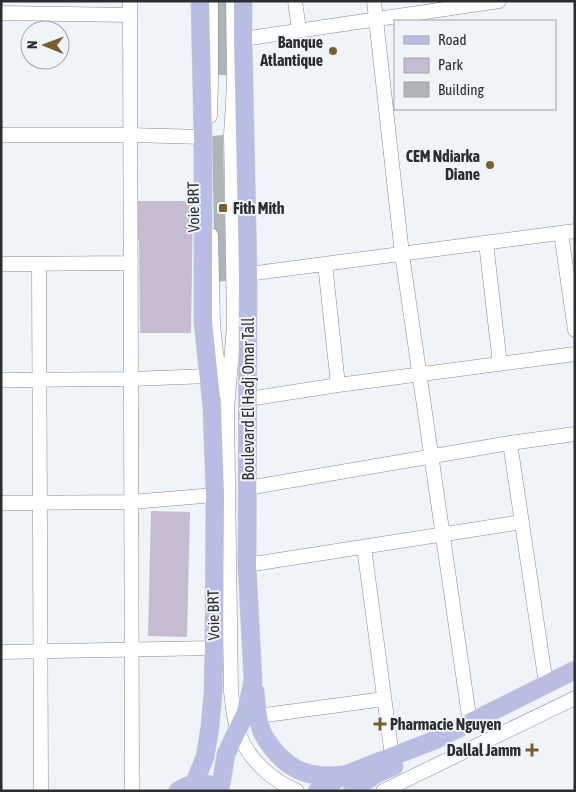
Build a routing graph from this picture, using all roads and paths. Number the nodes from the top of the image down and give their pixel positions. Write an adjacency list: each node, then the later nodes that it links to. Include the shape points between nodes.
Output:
1 (200, 1): 16 (main road, Boulevard El Hadj Omar Tall)
2 (211, 1): 36 (street, Voie BRT, via 209,136 213,324)
3 (233, 1): 36 (street, Voie BRT, via 234,326)
4 (243, 1): 13 (main road, Boulevard El Hadj Omar Tall)
5 (296, 1): 12 (street)
6 (374, 1): 11 (street)
7 (499, 1): 8 (street)
8 (450, 5): 11 (street)
9 (130, 8): 10 (street); 15 (street)
10 (1, 12)
11 (376, 20): 12 (street); 20 (street)
12 (299, 30): 13 (street)
13 (243, 39): 25 (main road, Boulevard El Hadj Omar Tall)
14 (1, 135): 15 (street)
15 (130, 135): 16 (street); 21 (street)
16 (203, 137): 30 (main road, Boulevard El Hadj Omar Tall, via 203,322)
17 (575, 231): 18 (street)
18 (560, 233): 19 (street); 26 (street)
19 (486, 243): 20 (street); 28 (street)
20 (402, 254): 23 (street); 29 (street)
21 (130, 263): 24 (street); 31 (street)
22 (1, 264): 24 (street)
23 (325, 264): 25 (street); 34 (street)
24 (39, 265): 33 (street)
25 (248, 274): 35 (main road, Boulevard El Hadj Omar Tall)
26 (575, 330)
27 (575, 354): 28 (street)
28 (500, 364): 29 (street)
29 (419, 374): 34 (street); 39 (street)
30 (208, 376): 31 (street); 41 (main road, Boulevard El Hadj Omar Tall)
31 (131, 379): 33 (street); 42 (street)
32 (1, 380): 33 (street)
33 (39, 380): 44 (street)
34 (338, 385): 35 (street)
35 (248, 399): 40 (main road, Boulevard El Hadj Omar Tall)
36 (227, 410): 60 (street, Voie BRT, via 231,692)
37 (575, 434): 38 (street)
38 (510, 443): 39 (street); 45 (street)
39 (431, 457): 40 (street); 46 (street)
40 (248, 488): 48 (main road, Boulevard El Hadj Omar Tall)
41 (214, 495): 42 (street); 49 (main road, Boulevard El Hadj Omar Tall)
42 (131, 502): 44 (street); 50 (street)
43 (1, 503): 44 (street)
44 (40, 503): 52 (street)
45 (522, 522): 46 (street); 55 (street)
46 (442, 535): 47 (street); 59 (street)
47 (364, 547): 48 (street); 57 (street)
48 (247, 565): 54 (main road, Boulevard El Hadj Omar Tall)
49 (214, 648): 50 (street); 64 (main road, Boulevard El Hadj Omar Tall, via 213,693 205,757)
50 (131, 651): 52 (street); 66 (street)
51 (1, 652): 52 (street)
52 (40, 652): 65 (street)
53 (575, 670): 55 (main road)
54 (253, 681): 58 (main road); 60 (main road, Boulevard El Hadj Omar Tall, via 246,712)
55 (546, 684): 59 (main road)
56 (575, 698): 70 (street)
57 (384, 699): 58 (street); 62 (street)
58 (258, 716): 63 (main road, via 268,742 287,763 313,775)
59 (470, 723): 61 (main road)
60 (237, 730): 67 (main road, Boulevard El Hadj Omar Tall, via 226,754); 68 (street, Voie BRT, via 260,766 277,781)
61 (434, 740): 62 (main road); 63 (main road, via 376,774)
62 (392, 756): 63 (main road)
63 (350, 782): 69 (main road)
64 (186, 787): 67 (main road, via 206,784)
65 (41, 791)
66 (132, 791)
67 (219, 791)
68 (297, 791)
69 (317, 791)
70 (383, 791)

